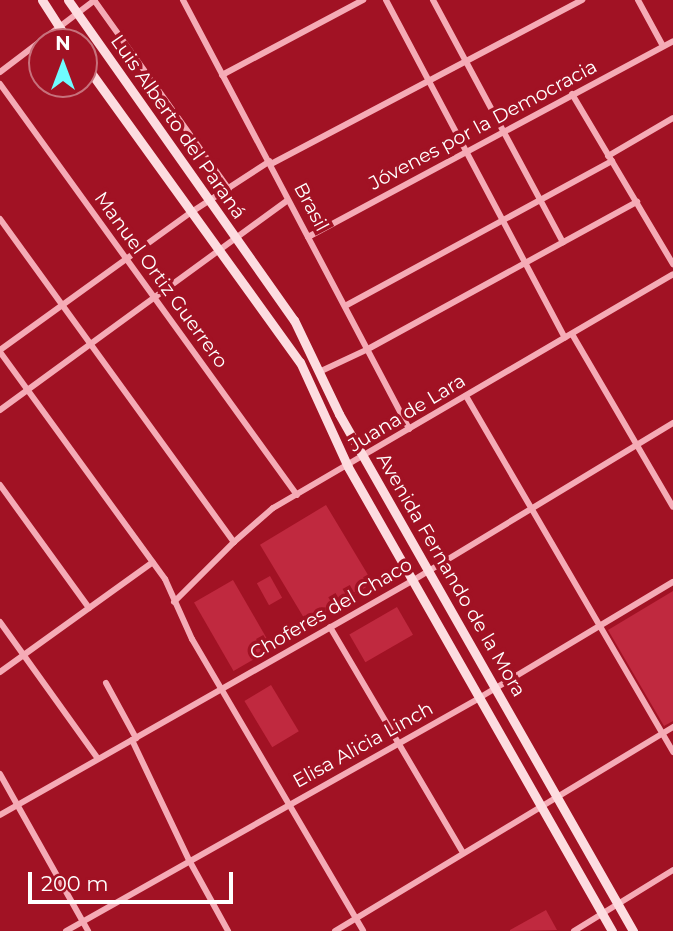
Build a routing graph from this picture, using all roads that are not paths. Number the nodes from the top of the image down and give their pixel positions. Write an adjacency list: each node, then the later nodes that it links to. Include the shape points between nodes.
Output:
1 (42, 0): 11 (main road)
2 (68, 0): 10 (main road, Luis Alberto del Paraná)
3 (94, 0): 10 (street); 28 (street)
4 (363, 0): 18 (street)
5 (386, 0): 19 (street)
6 (433, 0): 16 (street)
7 (582, 0): 16 (street)
8 (638, 0): 14 (street)
9 (186, 1): 18 (street, Brasil)
10 (77, 13): 12 (street); 30 (main road, Luis Alberto del Paraná)
11 (59, 28)
12 (61, 28)
13 (673, 41): 14 (street, Jóvenes por la Democracia)
14 (663, 46): 22 (street, Jóvenes por la Democracia)
15 (28, 52): 17 (street)
16 (467, 62): 19 (street); 24 (street)
17 (0, 72)
18 (222, 75): 27 (street, Brasil)
19 (429, 82): 25 (street); 27 (street)
20 (98, 83): 33 (main road, Avenida Fernando de la Mora)
21 (0, 84): 40 (street, Manuel Ortiz Guerrero)
22 (572, 94): 24 (street, Jóvenes por la Democracia); 26 (street)
23 (673, 118): 26 (street)
24 (504, 131): 25 (street, Jóvenes por la Democracia); 31 (street)
25 (467, 152): 35 (street); 36 (street, Jóvenes por la Democracia)
26 (610, 159): 31 (street); 32 (street)
27 (271, 163): 28 (street); 29 (street, Brasil)
28 (229, 189): 30 (street)
29 (288, 200): 36 (street, Brasil); 37 (street)
30 (209, 202): 33 (street); 37 (main road, Luis Alberto del Paraná)
31 (541, 202): 35 (street); 38 (street)
32 (637, 202): 38 (street); 42 (street)
33 (190, 213): 39 (main road, Avenida Fernando de la Mora); 40 (street)
34 (0, 219): 45 (street)
35 (504, 222): 41 (street); 46 (street)
36 (308, 237): 46 (street, Brasil)
37 (236, 239): 39 (street); 51 (main road, Avenida Fernando de la Mora, via 294,320)
38 (563, 242): 41 (street)
39 (218, 251): 44 (street); 59 (main road, Avenida Fernando de la Mora, via 300,362)
40 (126, 259): 44 (street, Manuel Ortiz Guerrero); 45 (street)
41 (525, 262): 47 (street); 49 (street)
42 (673, 264)
43 (673, 274): 47 (street, Juana de Lara)
44 (154, 298): 48 (street); 61 (street, Manuel Ortiz Guerrero)
45 (62, 304): 48 (street); 50 (street)
46 (345, 306): 49 (street, Brasil)
47 (568, 336): 53 (street, Juana de Lara); 57 (street)
48 (91, 344): 52 (street); 64 (street)
49 (368, 349): 51 (street); 56 (street, Brasil)
50 (0, 351): 52 (street)
51 (318, 372): 58 (main road, Avenida Fernando de la Mora)
52 (27, 390): 54 (street); 65 (street)
53 (466, 396): 56 (street, Juana de Lara); 63 (street)
54 (0, 410)
55 (673, 423): 57 (street, Choferes del Chaco)
56 (409, 429): 58 (street, Juana de Lara)
57 (637, 445): 62 (street); 63 (street, Choferes del Chaco)
58 (363, 456): 59 (street, Juana de Lara); 66 (main road, Avenida Fernando de la Mora)
59 (348, 467): 61 (street, Juana de Lara); 67 (main road, Avenida Fernando de la Mora)
60 (0, 485): 70 (street)
61 (297, 495): 64 (street, Juana de Lara, via 273,508)
62 (673, 507)
63 (533, 509): 66 (street, Choferes del Chaco); 72 (street)
64 (234, 542): 69 (street, Juana de Lara)
65 (153, 562): 69 (street); 70 (street)
66 (427, 571): 67 (street, Choferes del Chaco); 77 (main road, Avenida Fernando de la Mora)
67 (412, 581): 73 (street, Choferes del Chaco); 79 (main road, Avenida Fernando de la Mora)
68 (673, 583): 72 (street, Elisa Alicia Linch)
69 (174, 602): 78 (street)
70 (89, 608): 74 (street)
71 (0, 622): 74 (street)
72 (600, 626): 77 (street, Elisa Alicia Linch); 81 (street)
73 (330, 627): 78 (street, Choferes del Chaco); 83 (street)
74 (23, 655): 75 (street); 85 (street)
75 (0, 672)
76 (106, 683): 82 (street)
77 (496, 687): 79 (street, Elisa Alicia Linch); 87 (main road, Avenida Fernando de la Mora)
78 (223, 690): 82 (street, Choferes del Chaco); 88 (street)
79 (479, 698): 83 (street, Elisa Alicia Linch); 90 (main road, Avenida Fernando de la Mora)
80 (673, 727): 81 (street)
81 (663, 733): 84 (street); 87 (street)
82 (134, 739): 85 (street, Choferes del Chaco); 93 (street)
83 (398, 743): 88 (street, Elisa Alicia Linch); 92 (street)
84 (673, 751)
85 (98, 759): 89 (street, Choferes del Chaco)
86 (0, 774): 89 (street)
87 (558, 796): 90 (street); 95 (main road, Avenida Fernando de la Mora)
88 (289, 804): 93 (street, Elisa Alicia Linch); 97 (street)
89 (17, 805): 91 (street, Choferes del Chaco); 98 (street)
90 (542, 806): 92 (street); 96 (main road, Avenida Fernando de la Mora)
91 (0, 815)
92 (463, 853): 97 (street)
93 (189, 860): 98 (street, Elisa Alicia Linch); 101 (street)
94 (673, 870): 95 (street)
95 (618, 904): 96 (street); 106 (main road, Avenida Fernando de la Mora)
96 (603, 914): 104 (street); 105 (main road, Avenida Fernando de la Mora)
97 (355, 919): 102 (street); 103 (street)
98 (82, 921): 99 (street, Elisa Alicia Linch); 100 (street)
99 (66, 931)
100 (88, 931)
101 (228, 931)
102 (335, 931)
103 (363, 931)
104 (575, 931)
105 (612, 931)
106 (633, 931)

